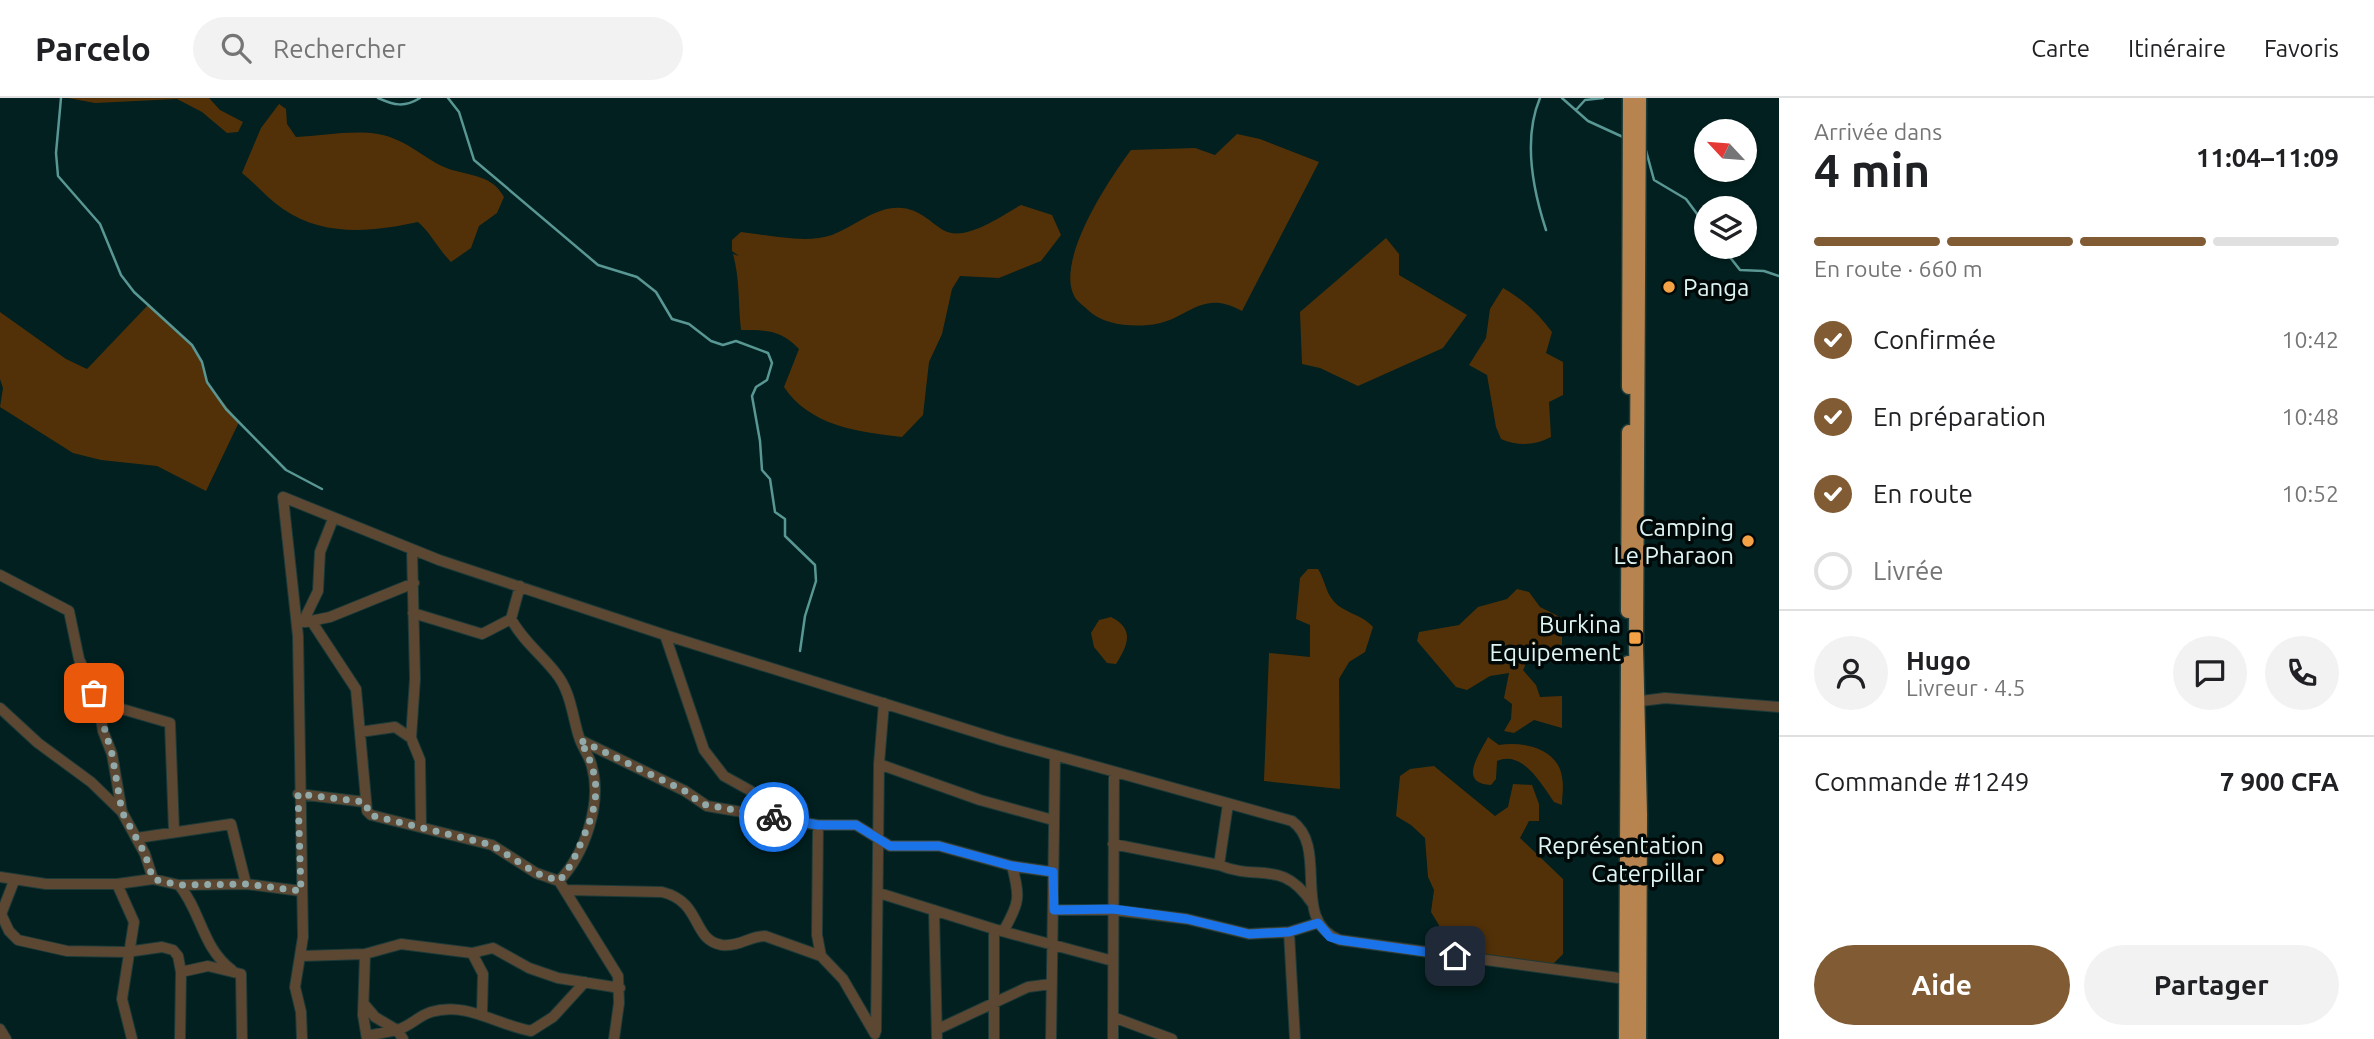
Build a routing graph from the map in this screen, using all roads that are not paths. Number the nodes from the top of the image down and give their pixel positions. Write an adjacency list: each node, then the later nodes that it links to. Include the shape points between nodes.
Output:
1 (1636, 101): 12 (highway); 12 (highway, via 1641,150)
2 (333, 519): 3 (street); 9 (street, via 320,552 318,591); 9 (street, via 283,497)
3 (412, 550): 5 (street); 6 (street)
4 (0, 575): 11 (street, via 69,611 79,659)
5 (414, 583): 7 (street); 9 (street)
6 (520, 586): 8 (street); 10 (street)
7 (413, 613): 8 (street, via 482,634); 17 (street)
8 (511, 619): 18 (street, via 520,636 556,672 567,692)
9 (304, 622): 16 (street, via 354,684); 22 (street)
10 (665, 635): 13 (street); 26 (street, via 704,750 724,776 751,791)
11 (98, 702): 25 (street); 30 (street, via 170,723)
12 (1633, 702): 15 (street, via 1682,699); 63 (highway); 86 (highway)
13 (884, 703): 19 (street); 20 (street)
14 (0, 708): 25 (street)
15 (1779, 708)
16 (360, 732): 17 (street, via 396,727); 23 (street)
17 (411, 738): 29 (street, via 420,760)
18 (580, 740): 26 (street, via 685,791 702,804); 43 (street, via 592,766 597,806)
19 (1055, 756): 21 (street); 27 (street)
20 (879, 764): 27 (street); 32 (street)
21 (1114, 773): 24 (street); 33 (street)
22 (298, 794): 23 (street); 44 (street)
23 (365, 802): 29 (street, via 370,815)
24 (1228, 804): 34 (street); 46 (street, via 1279,816 1300,828 1309,861)
25 (122, 812): 31 (street)
26 (758, 815): 28 (street)
27 (1053, 820): 36 (street)
28 (818, 825): 32 (street, via 856,825); 59 (street, via 817,935)
29 (421, 827): 43 (street, via 492,845)
30 (174, 831): 31 (street); 41 (street, via 231,824)
31 (137, 838): 38 (street)
32 (879, 840): 35 (street, via 898,847 939,846); 45 (street)
33 (1113, 844): 34 (street); 47 (street)
34 (1219, 865): 46 (street, via 1281,874)
35 (1012, 866): 36 (street); 52 (street, via 1018,906)
36 (1053, 872): 49 (street)
37 (0, 877): 39 (street)
38 (153, 879): 40 (street); 42 (street)
39 (14, 881): 40 (street); 50 (street)
40 (117, 884): 55 (street, via 133,917)
41 (246, 884): 42 (street); 44 (street)
42 (178, 885): 61 (street, via 188,896 216,956)
43 (562, 885): 59 (street, via 677,895 689,905 707,938 720,944 765,936); 66 (street, via 614,967)
44 (301, 891): 58 (street)
45 (879, 893): 48 (street); 73 (street)
46 (1312, 904): 51 (street)
47 (1113, 909): 49 (street); 53 (street, via 1200,921 1249,934); 60 (street)
48 (934, 910): 52 (street); 72 (street)
49 (1054, 910): 54 (street)
50 (0, 915): 55 (street, via 18,940 67,951)
51 (1318, 923): 53 (street); 63 (street, via 1330,937 1359,945)
52 (999, 930): 54 (street); 68 (street)
53 (1289, 932): 84 (street)
54 (1051, 944): 60 (street); 65 (street)
55 (127, 953): 62 (street, via 162,947 173,950); 75 (street, via 122,999)
56 (472, 953): 57 (street, via 406,944); 64 (street, via 500,949 529,968); 69 (street, via 483,974)
57 (365, 954): 58 (street); 67 (street)
58 (302, 956): 78 (street, via 295,987 302,1012)
59 (821, 956): 73 (street, via 843,979)
60 (1112, 961): 70 (street)
61 (232, 970): 62 (street, via 208,966); 77 (street, via 242,978)
62 (181, 972): 76 (street)
63 (1626, 979): 85 (highway)
64 (585, 982): 66 (street); 69 (street, via 553,1017 531,1031)
65 (1051, 984): 68 (street, via 1028,987); 81 (street)
66 (620, 988): 79 (street)
67 (364, 1004): 71 (street); 74 (street)
68 (994, 1004): 72 (street); 80 (street)
69 (482, 1013): 71 (street, via 428,1012)
70 (1113, 1017): 82 (street); 83 (street)
71 (400, 1034): 74 (street)
72 (938, 1034)
73 (876, 1036)
74 (367, 1037)
75 (132, 1039)
76 (180, 1039)
77 (242, 1039)
78 (302, 1039)
79 (614, 1039)
80 (994, 1039)
81 (1051, 1039)
82 (1113, 1039)
83 (1172, 1039)
84 (1296, 1039)
85 (1626, 1039)
86 (1639, 1039)

